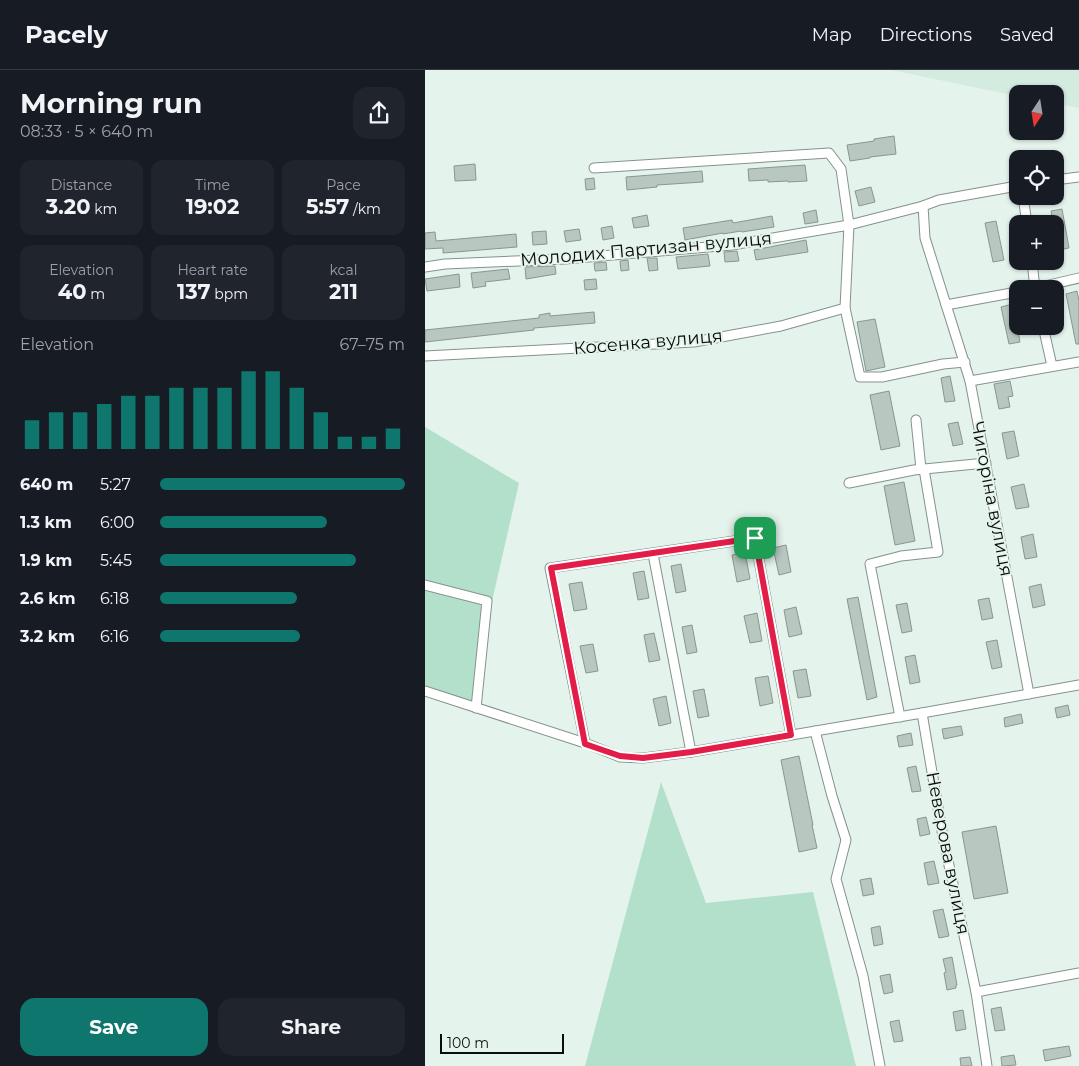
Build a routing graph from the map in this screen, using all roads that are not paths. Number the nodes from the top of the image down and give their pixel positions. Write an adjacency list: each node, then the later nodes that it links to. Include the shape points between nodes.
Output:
1 (594, 168): 6 (street, via 829,153 841,169)
2 (1079, 177): 3 (street)
3 (1064, 179)
4 (1009, 187): 5 (street)
5 (923, 206): 6 (street, Молодих Партизан вулиця); 11 (street, Чигоріна вулиця, via 925,238)
6 (849, 225): 7 (street, Молодих Партизан вулиця, via 732,245 565,260); 12 (street)
7 (425, 267)
8 (1079, 278): 9 (street)
9 (1064, 282)
10 (1009, 293): 11 (street)
11 (946, 305): 15 (street, Чигоріна вулиця)
12 (845, 308): 14 (street, Косенка вулиця, via 781,326 694,342); 15 (street, via 860,377 882,377)
13 (1045, 335): 17 (street)
14 (425, 356)
15 (965, 362): 18 (street, Чигоріна вулиця)
16 (1079, 362): 17 (street)
17 (1052, 366): 18 (street)
18 (971, 381): 20 (street, Чигоріна вулиця)
19 (916, 420): 21 (street)
20 (986, 463): 21 (street); 27 (street, Чигоріна вулиця)
21 (923, 469): 22 (street); 30 (street, via 938,552 870,564)
22 (849, 483)
23 (653, 554): 32 (street, via 755,538); 33 (street, via 551,568); 34 (street)
24 (425, 585): 28 (street, via 487,600)
25 (1079, 685): 27 (street)
26 (425, 691): 28 (street)
27 (1029, 694): 29 (street)
28 (477, 708): 33 (street)
29 (922, 713): 30 (street); 36 (street, Неверова вулиця, via 943,837)
30 (900, 717): 31 (street)
31 (815, 731): 32 (street); 37 (street, via 846,840 836,879 863,976)
32 (791, 735): 34 (street)
33 (585, 744): 34 (street, via 620,756 643,758)
34 (691, 752)
35 (1079, 973): 36 (street)
36 (975, 992): 38 (street, Неверова вулиця)
37 (880, 1066)
38 (987, 1066)

